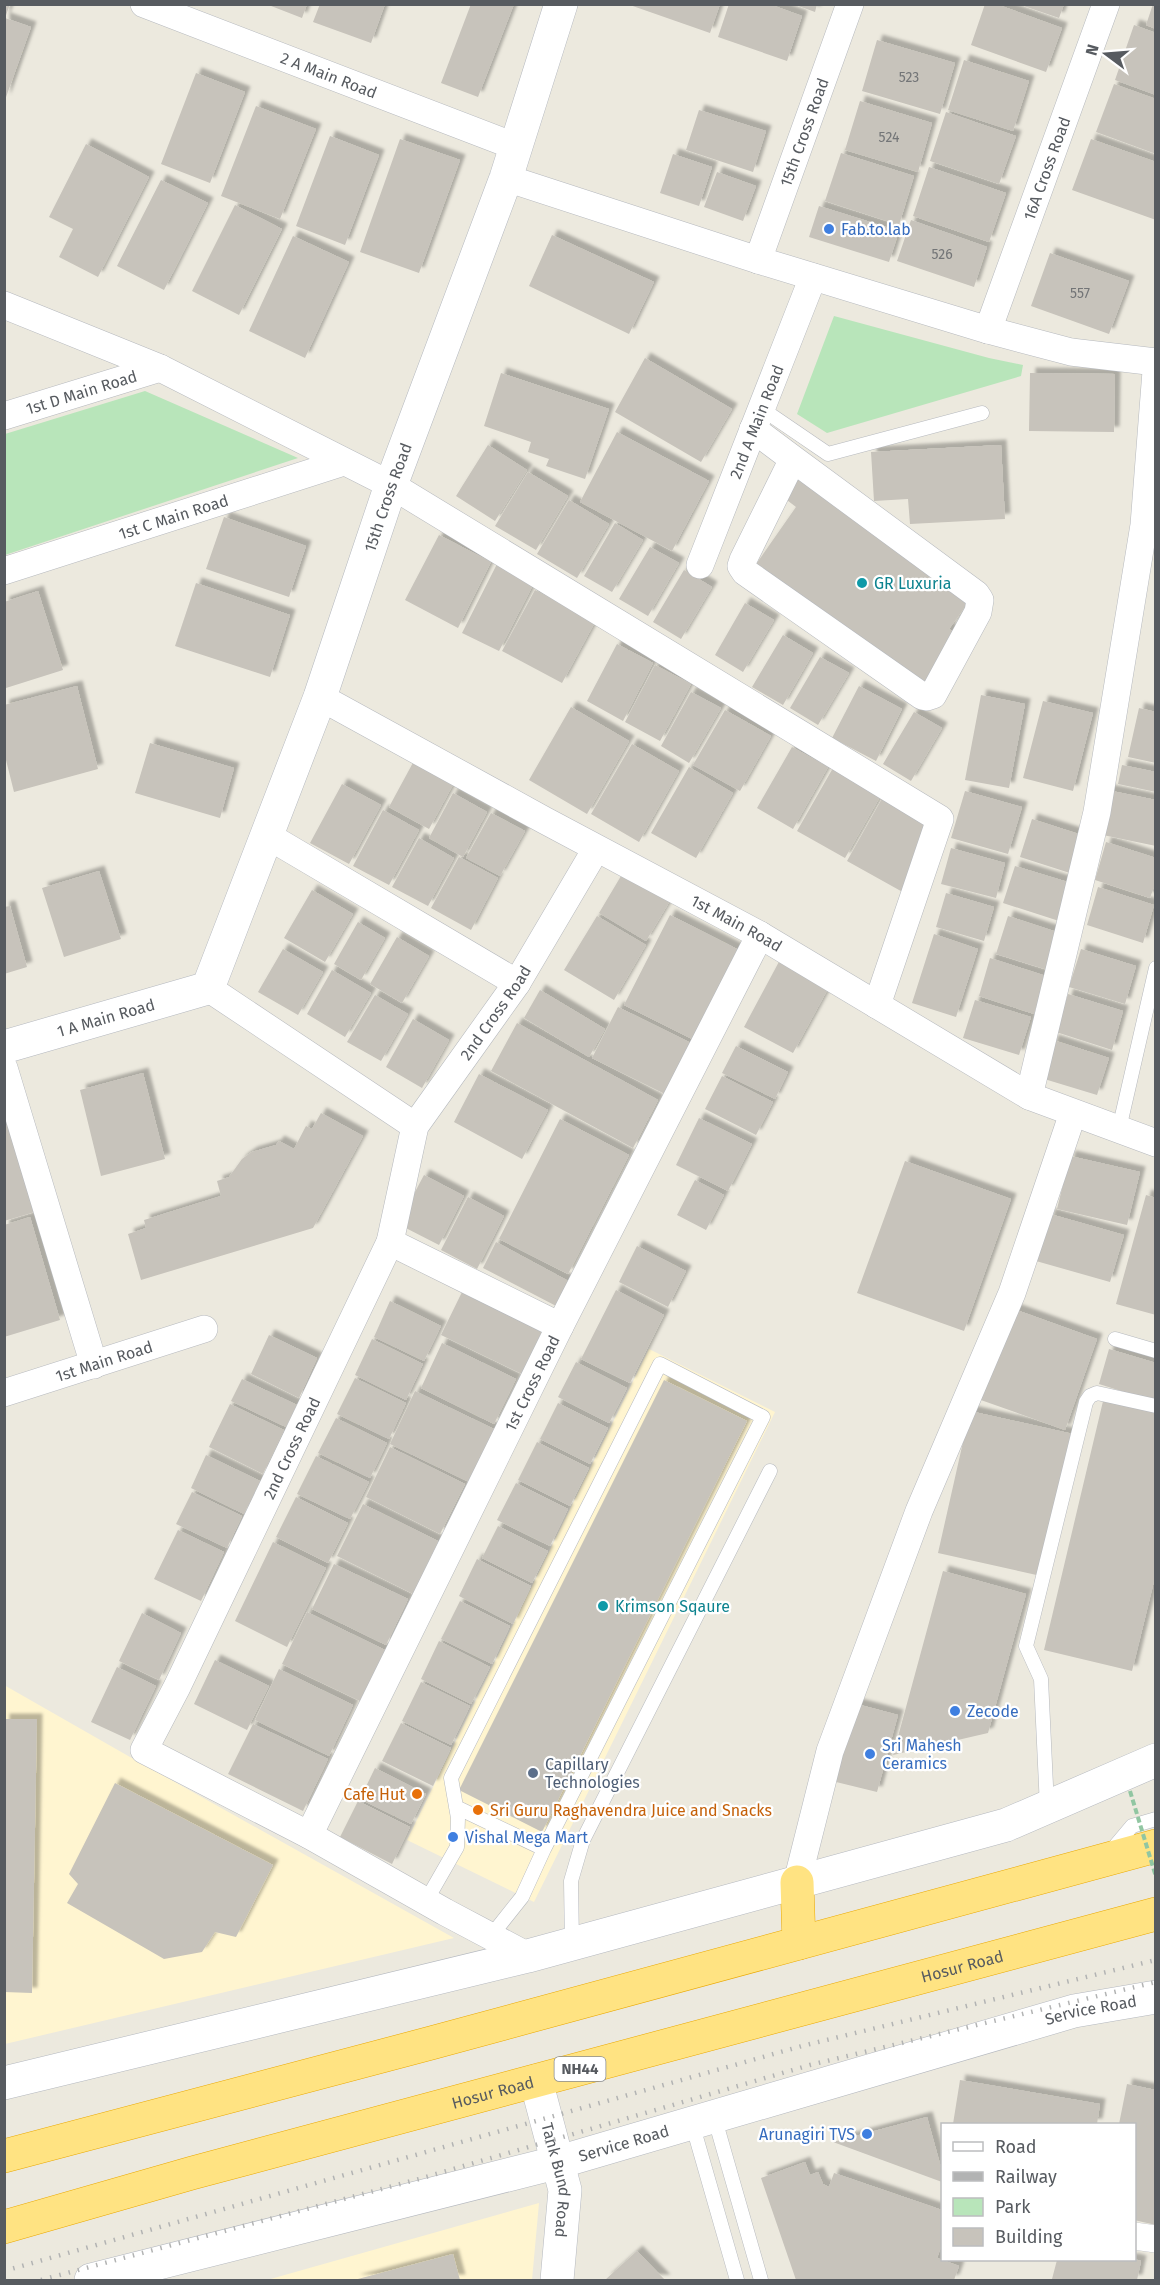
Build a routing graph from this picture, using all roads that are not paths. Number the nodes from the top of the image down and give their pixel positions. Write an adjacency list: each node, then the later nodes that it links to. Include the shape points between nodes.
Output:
1 (144, 4): 5 (street, 2 A Main Road)
2 (561, 4): 5 (street, 15th Cross Road)
3 (850, 4): 7 (street, 15th Cross Road)
4 (1106, 4): 10 (street, 16A Cross Road)
5 (514, 146): 6 (street, 15th Cross Road)
6 (506, 178): 7 (street); 19 (street, 15th Cross Road)
7 (758, 260): 8 (street)
8 (813, 277): 10 (street); 16 (street, 2nd A Main Road)
9 (4, 305): 12 (street)
10 (988, 330): 11 (street, via 1071,352)
11 (1155, 362)
12 (159, 368): 15 (street, 1st D Main Road); 18 (street)
13 (1155, 371): 32 (street, via 1144,525 1097,812)
14 (982, 413): 16 (lane, via 828,454)
15 (4, 416)
16 (758, 419): 17 (street); 20 (street, 2nd A Main Road)
17 (794, 459): 17 (street, via 980,600 978,612 933,695 922,696 741,566)
18 (344, 462): 19 (street); 21 (street, 1st C Main Road)
19 (391, 486): 22 (street, 15th Cross Road); 29 (street, via 940,819)
20 (700, 565)
21 (4, 571)
22 (320, 697): 23 (street, 15th Cross Road); 24 (street, 1st Main Road)
23 (268, 836): 27 (street); 28 (street, 15th Cross Road)
24 (596, 849): 25 (street, 1st Main Road); 27 (street, 2nd Cross Road)
25 (760, 935): 29 (street, 1st Main Road); 38 (street, 1st Cross Road)
26 (1155, 968): 35 (lane)
27 (517, 983): 34 (street, 2nd Cross Road)
28 (208, 988): 30 (street, 1 A Main Road); 34 (street)
29 (878, 1005): 32 (street, 1st Main Road)
30 (4, 1047)
31 (4, 1068): 42 (street)
32 (1029, 1096): 33 (street, 1st Main Road)
33 (1073, 1113): 35 (street, 1st Main Road); 54 (street, via 1012,1293 919,1511 830,1751)
34 (415, 1126): 37 (street, 2nd Cross Road)
35 (1119, 1130): 36 (street, 1st Main Road)
36 (1155, 1143)
37 (390, 1242): 38 (street); 50 (street, 2nd Cross Road, via 144,1750)
38 (560, 1326): 50 (street, 1st Cross Road)
39 (204, 1329): 42 (street, 1st Main Road)
40 (1115, 1339): 41 (lane)
41 (1155, 1351)
42 (94, 1365): 43 (street, 1st Main Road)
43 (4, 1393)
44 (1155, 1406): 48 (lane, via 1097,1393 1086,1402 1026,1646 1041,1679)
45 (770, 1470): 59 (lane, via 584,1840 571,1881)
46 (1155, 1760): 48 (street)
47 (456, 1807): 52 (lane); 52 (lane, via 451,1778 660,1365 763,1417); 55 (lane, via 457,1847)
48 (1047, 1807): 54 (street, via 1006,1825)
49 (1155, 1819): 53 (lane, via 1132,1826)
50 (309, 1835): 55 (street, 2nd Cross Road)
51 (1155, 1846): 53 (highway)
52 (544, 1849): 57 (lane, via 522,1897)
53 (1105, 1860): 58 (highway)
54 (797, 1882): 58 (highway); 59 (street)
55 (435, 1907): 57 (street, 2nd Cross Road)
56 (1155, 1914): 62 (highway, Hosur Road / NH44)
57 (491, 1936): 60 (street, 2nd Cross Road)
58 (799, 1943): 65 (highway)
59 (572, 1944): 60 (street)
60 (528, 1956): 63 (street)
61 (1155, 1997): 64 (street, Service Road, via 1074,2011)
62 (536, 2081): 66 (street, Tank Bund Road); 67 (highway, Hosur Road / NH44)
63 (4, 2083)
64 (703, 2119): 66 (street, Service Road); 73 (lane); 74 (lane)
65 (4, 2156)
66 (559, 2162): 70 (street, Service Road); 72 (street, Tank Bund Road, via 565,2190)
67 (4, 2227)
68 (1136, 2236): 69 (street)
69 (1155, 2239)
70 (130, 2276): 71 (street, Service Road)
71 (91, 2280)
72 (557, 2280)
73 (737, 2280)
74 (761, 2280)

